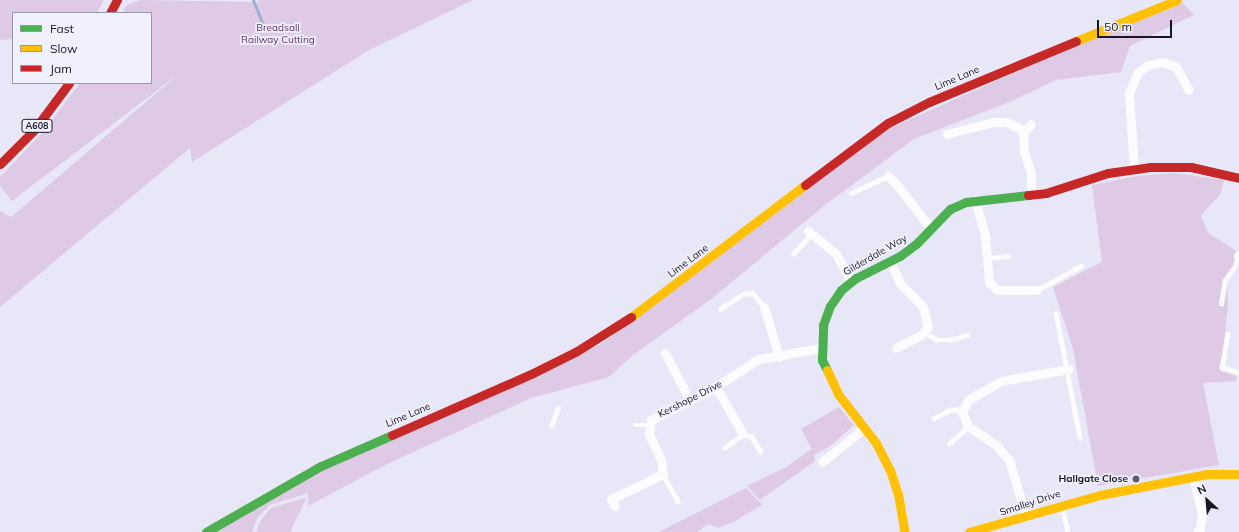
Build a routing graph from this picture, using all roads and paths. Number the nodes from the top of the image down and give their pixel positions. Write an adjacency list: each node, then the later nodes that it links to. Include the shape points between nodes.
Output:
1 (117, 0): 3 (street)
2 (1177, 0): 62 (street, Lime Lane, via 936,99 888,123 618,327 531,374 321,466)
3 (111, 12)
4 (68, 84): 9 (street, A608, via 34,130)
5 (1189, 90): 10 (street, via 1176,67 1163,62 1148,65 1138,72 1129,93)
6 (1032, 124): 7 (street)
7 (1023, 133): 8 (street, via 1006,122 970,126); 14 (street, via 1024,152 1031,174)
8 (947, 134)
9 (0, 164)
10 (1134, 169): 12 (street, Gilderdale Way, via 1191,167); 14 (street, Gilderdale Way, via 1099,175)
11 (888, 176): 13 (lane); 16 (street)
12 (1239, 178)
13 (851, 193)
14 (1032, 195): 15 (street, Gilderdale Way)
15 (975, 200): 16 (street, Gilderdale Way, via 950,209); 21 (street, via 985,235)
16 (931, 229): 22 (street, Gilderdale Way, via 910,249)
17 (810, 232): 18 (lane); 24 (street, via 836,254)
18 (793, 254)
19 (1008, 256): 21 (lane)
20 (1238, 256): 26 (lane, via 1235,266 1225,280)
21 (987, 258): 25 (street, via 989,282 997,290)
22 (890, 261): 24 (street, Gilderdale Way); 30 (street, via 900,283 923,307 928,327)
23 (1081, 266): 25 (lane)
24 (851, 282): 33 (street, Gilderdale Way, via 841,290 830,306 823,324)
25 (1037, 290)
26 (1221, 304)
27 (764, 307): 28 (lane, via 753,293 743,294); 36 (street)
28 (720, 309)
29 (1056, 313): 37 (lane)
30 (925, 332): 32 (lane, via 937,340 950,340); 34 (street)
31 (1228, 334): 38 (lane, via 1222,367)
32 (966, 335)
33 (821, 348): 36 (street, Kershope Drive); 48 (street, Gilderdale Way, via 832,385)
34 (896, 348)
35 (665, 353): 40 (street)
36 (779, 357): 39 (street, Kershope Drive, via 759,359 748,364)
37 (1069, 369): 42 (street, via 1001,381 974,395); 50 (lane)
38 (1239, 373)
39 (716, 387): 40 (street, Kershope Drive); 49 (street)
40 (689, 399): 45 (street, Kershope Drive, via 651,420)
41 (558, 408): 46 (lane)
42 (963, 409): 43 (lane, via 950,410); 47 (street, via 963,419)
43 (934, 418)
44 (635, 425): 45 (lane)
45 (648, 425): 55 (street, Kershope Drive)
46 (551, 426)
47 (968, 426): 51 (lane); 61 (street, via 996,445 1009,460)
48 (864, 428): 54 (street); 63 (street, Gilderdale Way, via 890,470)
49 (743, 434): 52 (lane); 53 (lane, via 752,437)
50 (1080, 438)
51 (949, 444)
52 (724, 448)
53 (761, 452)
54 (822, 462)
55 (663, 474): 58 (lane); 60 (street, via 611,499)
56 (1239, 474): 57 (street, Smalley Drive, via 1228,472)
57 (1193, 477): 59 (street, Smalley Drive); 66 (street, via 1202,514)
58 (678, 501)
59 (1062, 505): 61 (street, Smalley Drive); 65 (lane)
60 (615, 506)
61 (1026, 517): 64 (street, Smalley Drive)
62 (206, 532)
63 (905, 532)
64 (969, 532)
65 (1068, 532)
66 (1197, 532)

